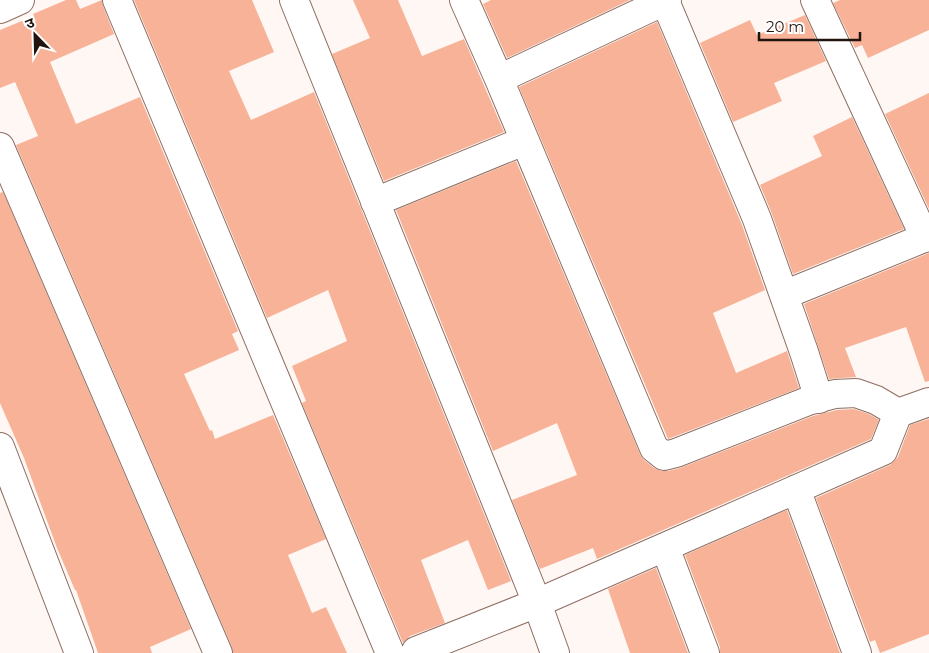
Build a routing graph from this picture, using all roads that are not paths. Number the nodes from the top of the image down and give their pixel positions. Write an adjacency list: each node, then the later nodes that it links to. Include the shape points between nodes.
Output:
1 (20, 0): 7 (street)
2 (117, 0): 23 (street)
3 (294, 0): 11 (street)
4 (464, 0): 8 (street)
5 (666, 0): 8 (street); 13 (street, via 757,219)
6 (815, 0): 12 (street)
7 (0, 8)
8 (499, 79): 9 (street)
9 (524, 141): 11 (street); 14 (street, via 654,448 664,456 676,453)
10 (0, 147): 22 (street)
11 (375, 202): 20 (street)
12 (927, 237): 13 (street)
13 (784, 295): 14 (street)
14 (819, 398): 16 (street, via 856,393)
15 (929, 402): 16 (street)
16 (898, 413): 18 (street, via 883,451)
17 (0, 447): 21 (street)
18 (796, 489): 19 (street); 26 (street)
19 (666, 547): 20 (street); 25 (street)
20 (537, 603): 23 (street); 24 (street)
21 (79, 653)
22 (218, 653)
23 (409, 653)
24 (555, 653)
25 (705, 653)
26 (857, 653)

